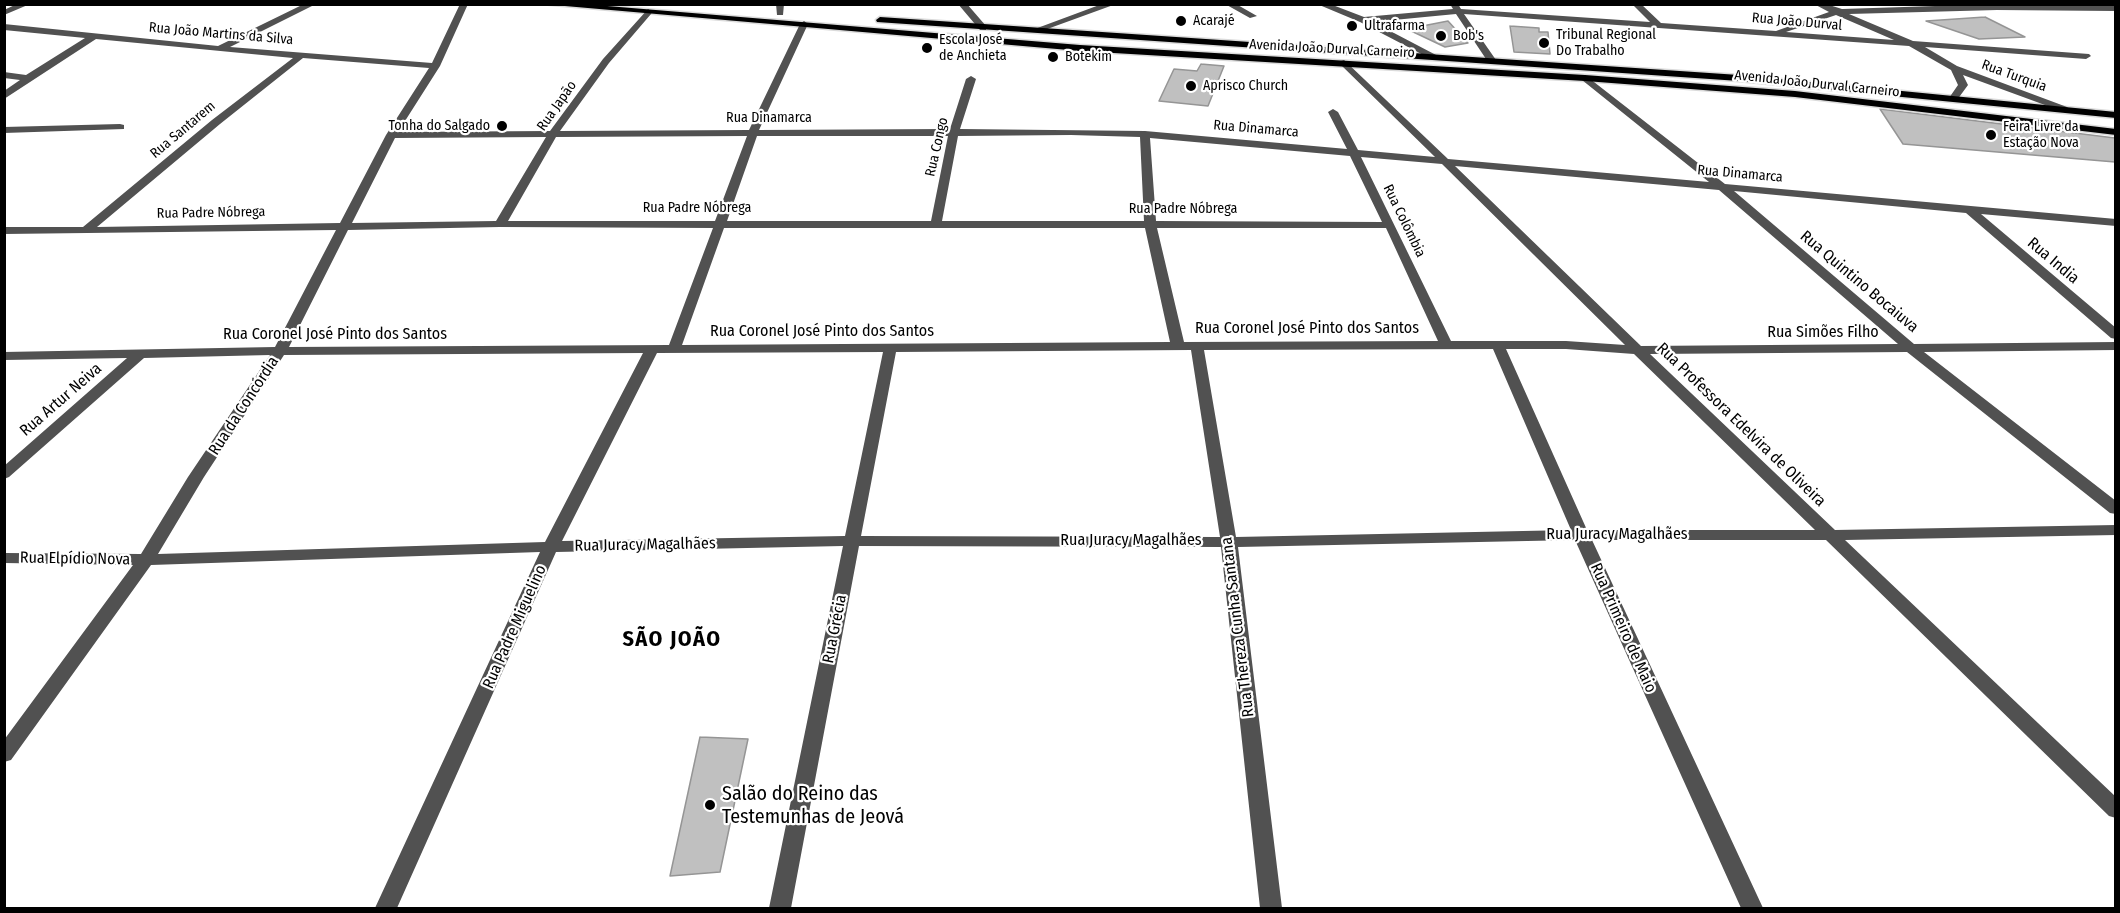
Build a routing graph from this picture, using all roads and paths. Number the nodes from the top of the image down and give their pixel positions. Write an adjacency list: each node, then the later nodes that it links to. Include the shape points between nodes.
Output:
1 (26, 4): 21 (street)
2 (312, 4): 37 (street)
3 (464, 4): 44 (street, Rua da Concórdia)
4 (546, 4): 18 (main road, Avenida João Durval Carneiro)
5 (680, 4): 17 (main road)
6 (962, 4): 29 (street)
7 (1112, 4): 30 (street)
8 (1228, 4): 23 (street)
9 (1321, 4): 25 (street)
10 (1636, 4): 27 (street)
11 (1818, 4): 20 (street, Rua Turquia)
12 (1863, 4): 20 (street)
13 (1954, 7): 16 (street); 20 (street)
14 (780, 8): 19 (main road); 22 (main road)
15 (1456, 8): 25 (street, Rua João Durval); 27 (street, Rua João Durval); 42 (street)
16 (2115, 8)
17 (735, 9)
18 (648, 12): 26 (main road, Avenida João Durval Carneiro); 60 (street, Rua Japão)
19 (768, 12)
20 (1836, 12): 31 (street); 35 (street, Rua Turquia)
21 (4, 13)
22 (792, 14)
23 (1253, 16)
24 (875, 20): 29 (main road, Avenida João Durval Carneiro)
25 (1363, 20): 41 (street)
26 (804, 24): 36 (main road, Avenida João Durval Carneiro); 59 (street)
27 (1658, 25): 31 (street, Rua João Durval)
28 (4, 27): 32 (street, Rua João Martins da Silva)
29 (983, 28): 30 (main road, Avenida João Durval Carneiro)
30 (1036, 30): 33 (main road, Avenida João Durval Carneiro)
31 (1773, 33): 35 (street, Rua João Durval)
32 (96, 35): 37 (street, Rua João Martins da Silva); 47 (street)
33 (1087, 35): 34 (main road, Avenida João Durval Carneiro); 36 (main road, via 1106,44)
34 (1154, 40): 38 (main road, via 1144,44); 41 (main road, Avenida João Durval Carneiro)
35 (1917, 46): 40 (street, Rua João Durval); 45 (street, Rua Turquia)
36 (1080, 48): 38 (main road, Avenida João Durval Carneiro)
37 (218, 49): 39 (street, Rua João Martins da Silva)
38 (1150, 51): 43 (main road, Avenida João Durval Carneiro)
39 (302, 56): 44 (street, Rua João Martins da Silva); 75 (street, Rua Santarem)
40 (2086, 56)
41 (1433, 57): 42 (main road, Avenida João Durval Carneiro)
42 (1491, 60): 51 (main road, Avenida João Durval Carneiro)
43 (1344, 63): 48 (main road, Avenida João Durval Carneiro); 64 (street, Rua Professora Edelvira de Oliveira)
44 (435, 66): 62 (street, Rua da Concórdia)
45 (1954, 68): 51 (street, Rua Turquia, via 1963,85); 52 (street, Rua Turquia)
46 (4, 75): 47 (street)
47 (28, 78): 50 (street)
48 (1584, 78): 58 (main road, Avenida João Durval Carneiro, via 1795,94); 65 (street, Rua Quintino Bocaiuva)
49 (971, 79): 57 (street, Rua Congo)
50 (4, 96)
51 (1954, 98): 52 (main road, Avenida João Durval Carneiro)
52 (2064, 109): 54 (main road, Avenida João Durval Carneiro)
53 (1333, 112): 63 (street, Rua Colômbia)
54 (2114, 115)
55 (120, 127): 56 (street)
56 (4, 130)
57 (954, 132): 59 (street, Rua Dinamarca); 61 (street, Rua Dinamarca); 68 (street, Rua Congo)
58 (2115, 132)
59 (753, 133): 60 (street, Rua Dinamarca); 67 (street)
60 (553, 134): 62 (street, Rua Dinamarca); 70 (street, Rua Japão)
61 (1145, 134): 63 (street, Rua Dinamarca); 71 (street)
62 (391, 135): 73 (street, Rua da Concórdia)
63 (1354, 153): 64 (street, Rua Dinamarca); 72 (street, Rua Colômbia)
64 (1446, 161): 65 (street, Rua Dinamarca); 86 (street, Rua Professora Edelvira de Oliveira)
65 (1723, 188): 66 (street, Rua Dinamarca); 85 (street, Rua Quintino Bocaiuva)
66 (1971, 211): 69 (street, Rua Dinamarca); 76 (street, Rua India)
67 (721, 223): 68 (street, Rua Padre Nóbrega); 70 (street, Rua Padre Nóbrega); 83 (street)
68 (936, 223): 71 (street, Rua Padre Nóbrega)
69 (2115, 223)
70 (500, 224): 73 (street, Rua Padre Nóbrega)
71 (1150, 224): 72 (street, Rua Padre Nóbrega); 80 (street)
72 (1390, 225): 77 (street, Rua Colômbia)
73 (345, 226): 75 (street, Rua Padre Nóbrega); 87 (street, Rua da Concórdia)
74 (4, 230): 75 (street, Rua Padre Nóbrega)
75 (86, 231)
76 (2115, 335)
77 (1446, 345): 78 (street, Rua Coronel José Pinto dos Santos); 81 (street, Rua Coronel José Pinto dos Santos)
78 (1498, 346): 86 (street, Rua Coronel José Pinto dos Santos); 93 (street, Rua Primeiro de Maio)
79 (2115, 346): 85 (street, Rua Simões Filho)
80 (1178, 347): 81 (street, Rua Coronel José Pinto dos Santos); 84 (street, Rua Coronel José Pinto dos Santos)
81 (1197, 347): 96 (street, Rua Thereza Cunha Santana)
82 (652, 349): 83 (street, Rua Coronel José Pinto dos Santos); 87 (street, Rua Coronel José Pinto dos Santos); 97 (street, Rua Padre Miguelino)
83 (674, 349): 84 (street, Rua Coronel José Pinto dos Santos)
84 (890, 349): 95 (street, Rua Grécia)
85 (1912, 349): 86 (street, Rua Simões Filho); 91 (street, Rua Quintino Bocaiuva)
86 (1638, 350): 94 (street, Rua Professora Edelvira de Oliveira)
87 (280, 351): 88 (street, Rua Coronel José Pinto dos Santos); 99 (street, Rua da Concórdia)
88 (141, 353): 89 (street, Rua Coronel José Pinto dos Santos); 90 (street, Rua Artur Neiva)
89 (4, 356)
90 (4, 474)
91 (2115, 509)
92 (2115, 530): 94 (street, Rua Juracy Magalhães)
93 (1581, 535): 94 (street, Rua Juracy Magalhães); 96 (street, Rua Juracy Magalhães); 105 (street, Rua Primeiro de Maio)
94 (1830, 535): 101 (street, Rua Professora Edelvira de Oliveira)
95 (852, 541): 96 (street, Rua Juracy Magalhães); 97 (street, Rua Juracy Magalhães); 103 (street, Rua Grécia)
96 (1229, 542): 104 (street, Rua Thereza Cunha Santana)
97 (551, 546): 99 (street, Rua Juracy Magalhães); 102 (street, Rua Padre Miguelino)
98 (4, 558): 99 (street, Rua Elpídio Nova)
99 (146, 560): 100 (street, Rua da Concórdia)
100 (4, 755)
101 (2115, 810)
102 (386, 909)
103 (780, 909)
104 (1271, 909)
105 (1752, 909)

